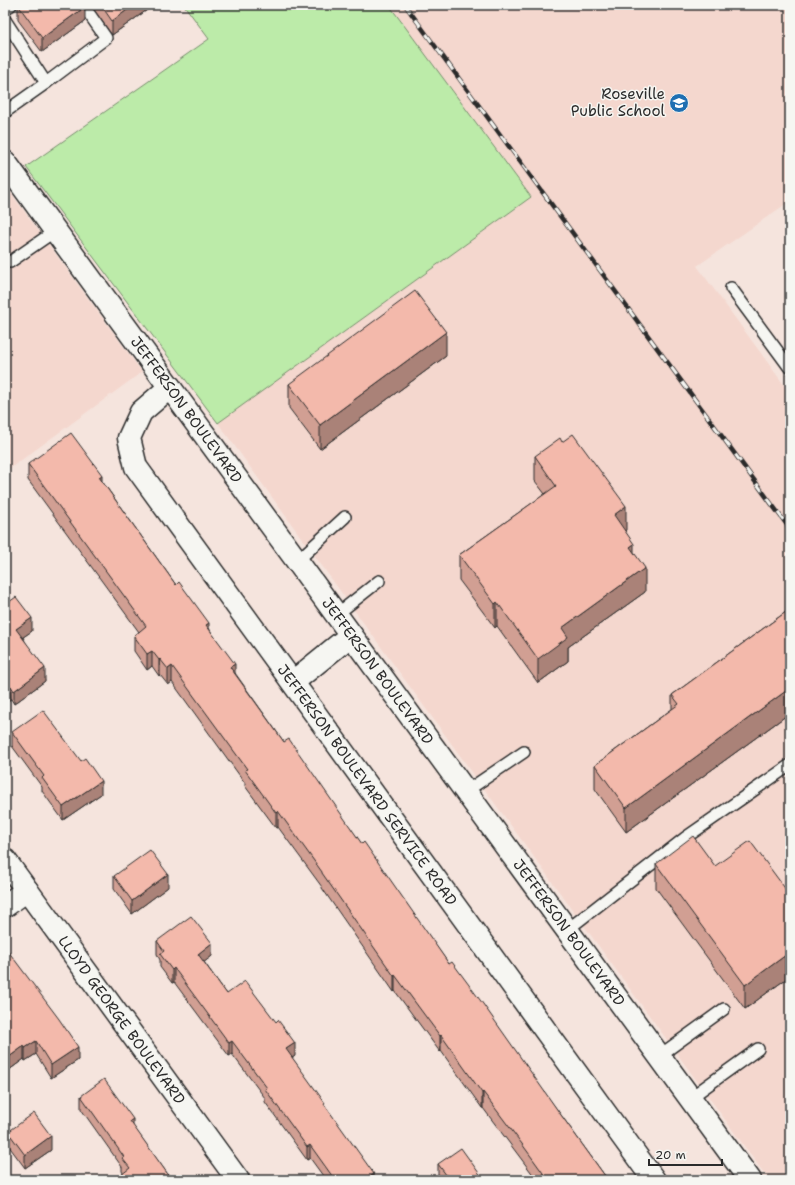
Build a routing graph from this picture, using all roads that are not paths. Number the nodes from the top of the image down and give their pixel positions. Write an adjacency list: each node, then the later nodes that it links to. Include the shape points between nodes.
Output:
1 (11, 5): 3 (lane)
2 (83, 5): 5 (lane, via 106,38)
3 (5, 9)
4 (5, 20): 5 (lane)
5 (46, 83): 6 (lane)
6 (5, 112)
7 (5, 162): 8 (street, JEFFERSON BOULEVARD)
8 (55, 230): 9 (lane); 12 (street, JEFFERSON BOULEVARD)
9 (10, 262)
10 (731, 288): 11 (lane)
11 (790, 368)
12 (170, 387): 14 (street, JEFFERSON BOULEVARD); 18 (street, JEFFERSON BOULEVARD SERVICE ROAD, via 141,412 129,438 136,466)
13 (345, 517): 14 (lane)
14 (297, 561): 16 (street, JEFFERSON BOULEVARD)
15 (379, 581): 16 (lane)
16 (336, 615): 17 (street, JEFFERSON BOULEVARD)
17 (351, 635): 18 (street); 21 (street, JEFFERSON BOULEVARD)
18 (292, 682): 31 (street, JEFFERSON BOULEVARD SERVICE ROAD)
19 (524, 752): 21 (lane)
20 (790, 765): 25 (lane, via 685,838)
21 (465, 792): 25 (street, JEFFERSON BOULEVARD)
22 (5, 860): 23 (street, LLOYD GEORGE BOULEVARD)
23 (27, 890): 24 (street); 30 (street, LLOYD GEORGE BOULEVARD)
24 (5, 906)
25 (567, 930): 28 (street, JEFFERSON BOULEVARD)
26 (724, 1010): 28 (lane)
27 (758, 1049): 29 (lane)
28 (659, 1056): 29 (street, JEFFERSON BOULEVARD)
29 (690, 1098): 32 (street, JEFFERSON BOULEVARD)
30 (238, 1180)
31 (654, 1180)
32 (750, 1180)

